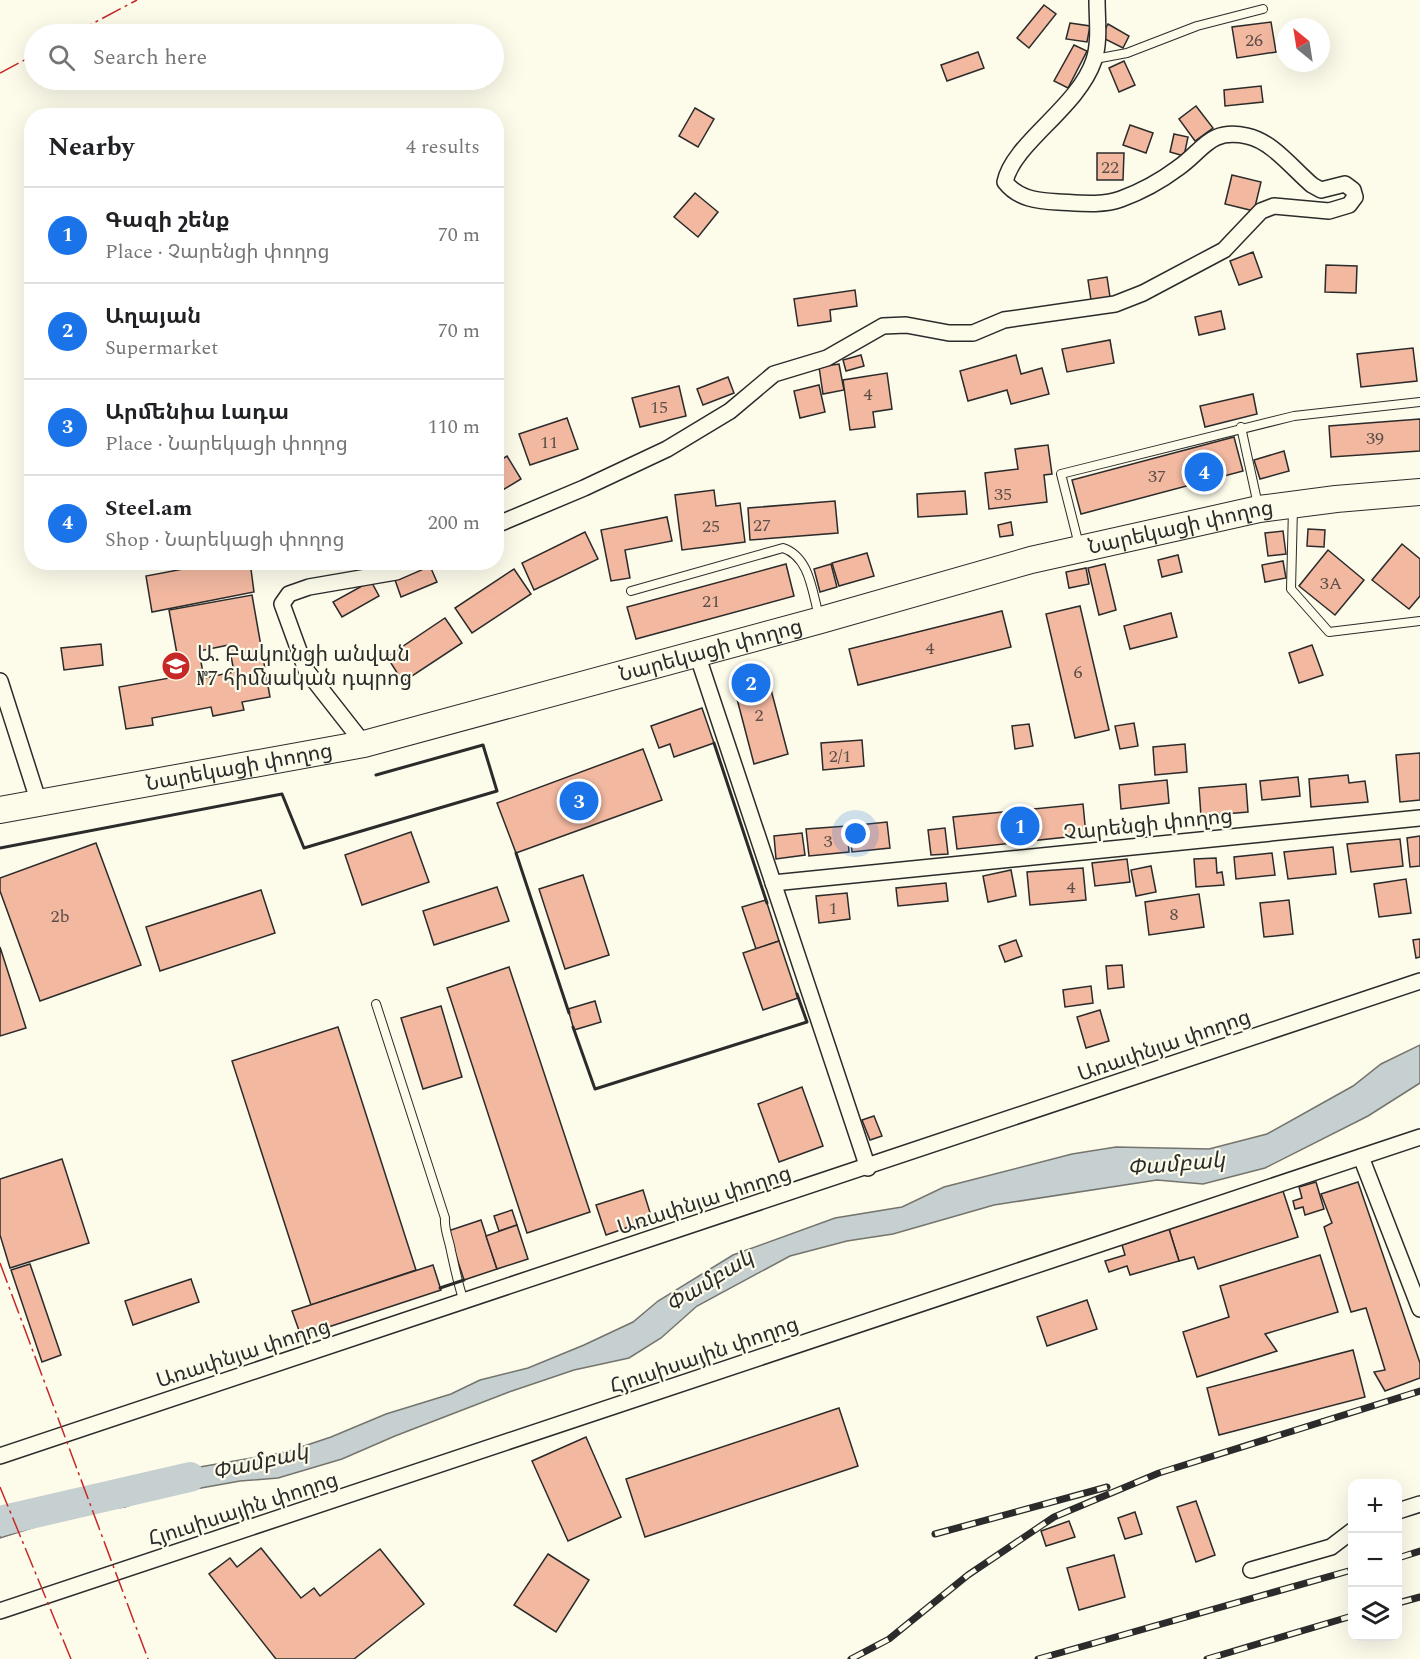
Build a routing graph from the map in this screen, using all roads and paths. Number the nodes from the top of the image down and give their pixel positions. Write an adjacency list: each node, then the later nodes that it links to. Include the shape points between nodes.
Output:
1 (1097, 0): 3 (street)
2 (1263, 9): 3 (lane)
3 (1095, 59): 9 (street, via 1071,100 1020,154 1007,174 1005,182 1022,197 1079,203 1122,199 1177,169 1208,141 1236,134 1263,141 1312,185 1322,190 1345,184 1355,197 1349,205 1329,211 1274,206 1262,211 1224,250 1115,304 1004,320 973,333 884,326 827,358 774,374 730,411 667,448)
4 (1420, 402): 5 (lane, via 1294,416)
5 (1241, 427): 8 (lane); 10 (lane, via 1061,474)
6 (1420, 492): 7 (highway, Նարեկացի փողոց)
7 (1293, 505): 8 (highway, Նարեկացի փողոց); 14 (lane, via 1291,589 1329,632)
8 (1259, 509): 10 (highway, Նարեկացի փողոց)
9 (504, 522)
10 (1080, 549): 13 (highway, Նարեկացի փողոց)
11 (401, 570): 17 (street, via 309,587 289,594 282,604 306,670)
12 (631, 591): 13 (lane, via 783,548 799,556 805,566)
13 (821, 620): 15 (highway, Նարեկացի փողոց)
14 (1420, 621)
15 (697, 654): 17 (highway, Նարեկացի փողոց); 21 (street)
16 (0, 681): 18 (street)
17 (364, 744): 18 (highway, Նարեկացի փողոց)
18 (39, 803): 19 (highway, Նարեկացի փողոց)
19 (0, 810)
20 (1420, 818): 21 (street, Չարենցի փողոց)
21 (773, 883): 26 (street)
22 (1420, 981): 26 (street, Առափնյա փողոց)
23 (376, 1004): 27 (lane, via 445,1218 451,1263)
24 (1420, 1137): 25 (street, Հյուսիսային փողոց)
25 (1361, 1157): 28 (street); 34 (street, Հյուսիսային փողոց)
26 (868, 1167): 27 (street, Առափնյա փողոց)
27 (464, 1302): 29 (street, Առափնյա փողոց)
28 (1420, 1309)
29 (0, 1456)
30 (1420, 1504): 31 (street)
31 (1402, 1510)
32 (1350, 1533): 33 (street, via 1331,1547)
33 (1251, 1570)
34 (0, 1611)

